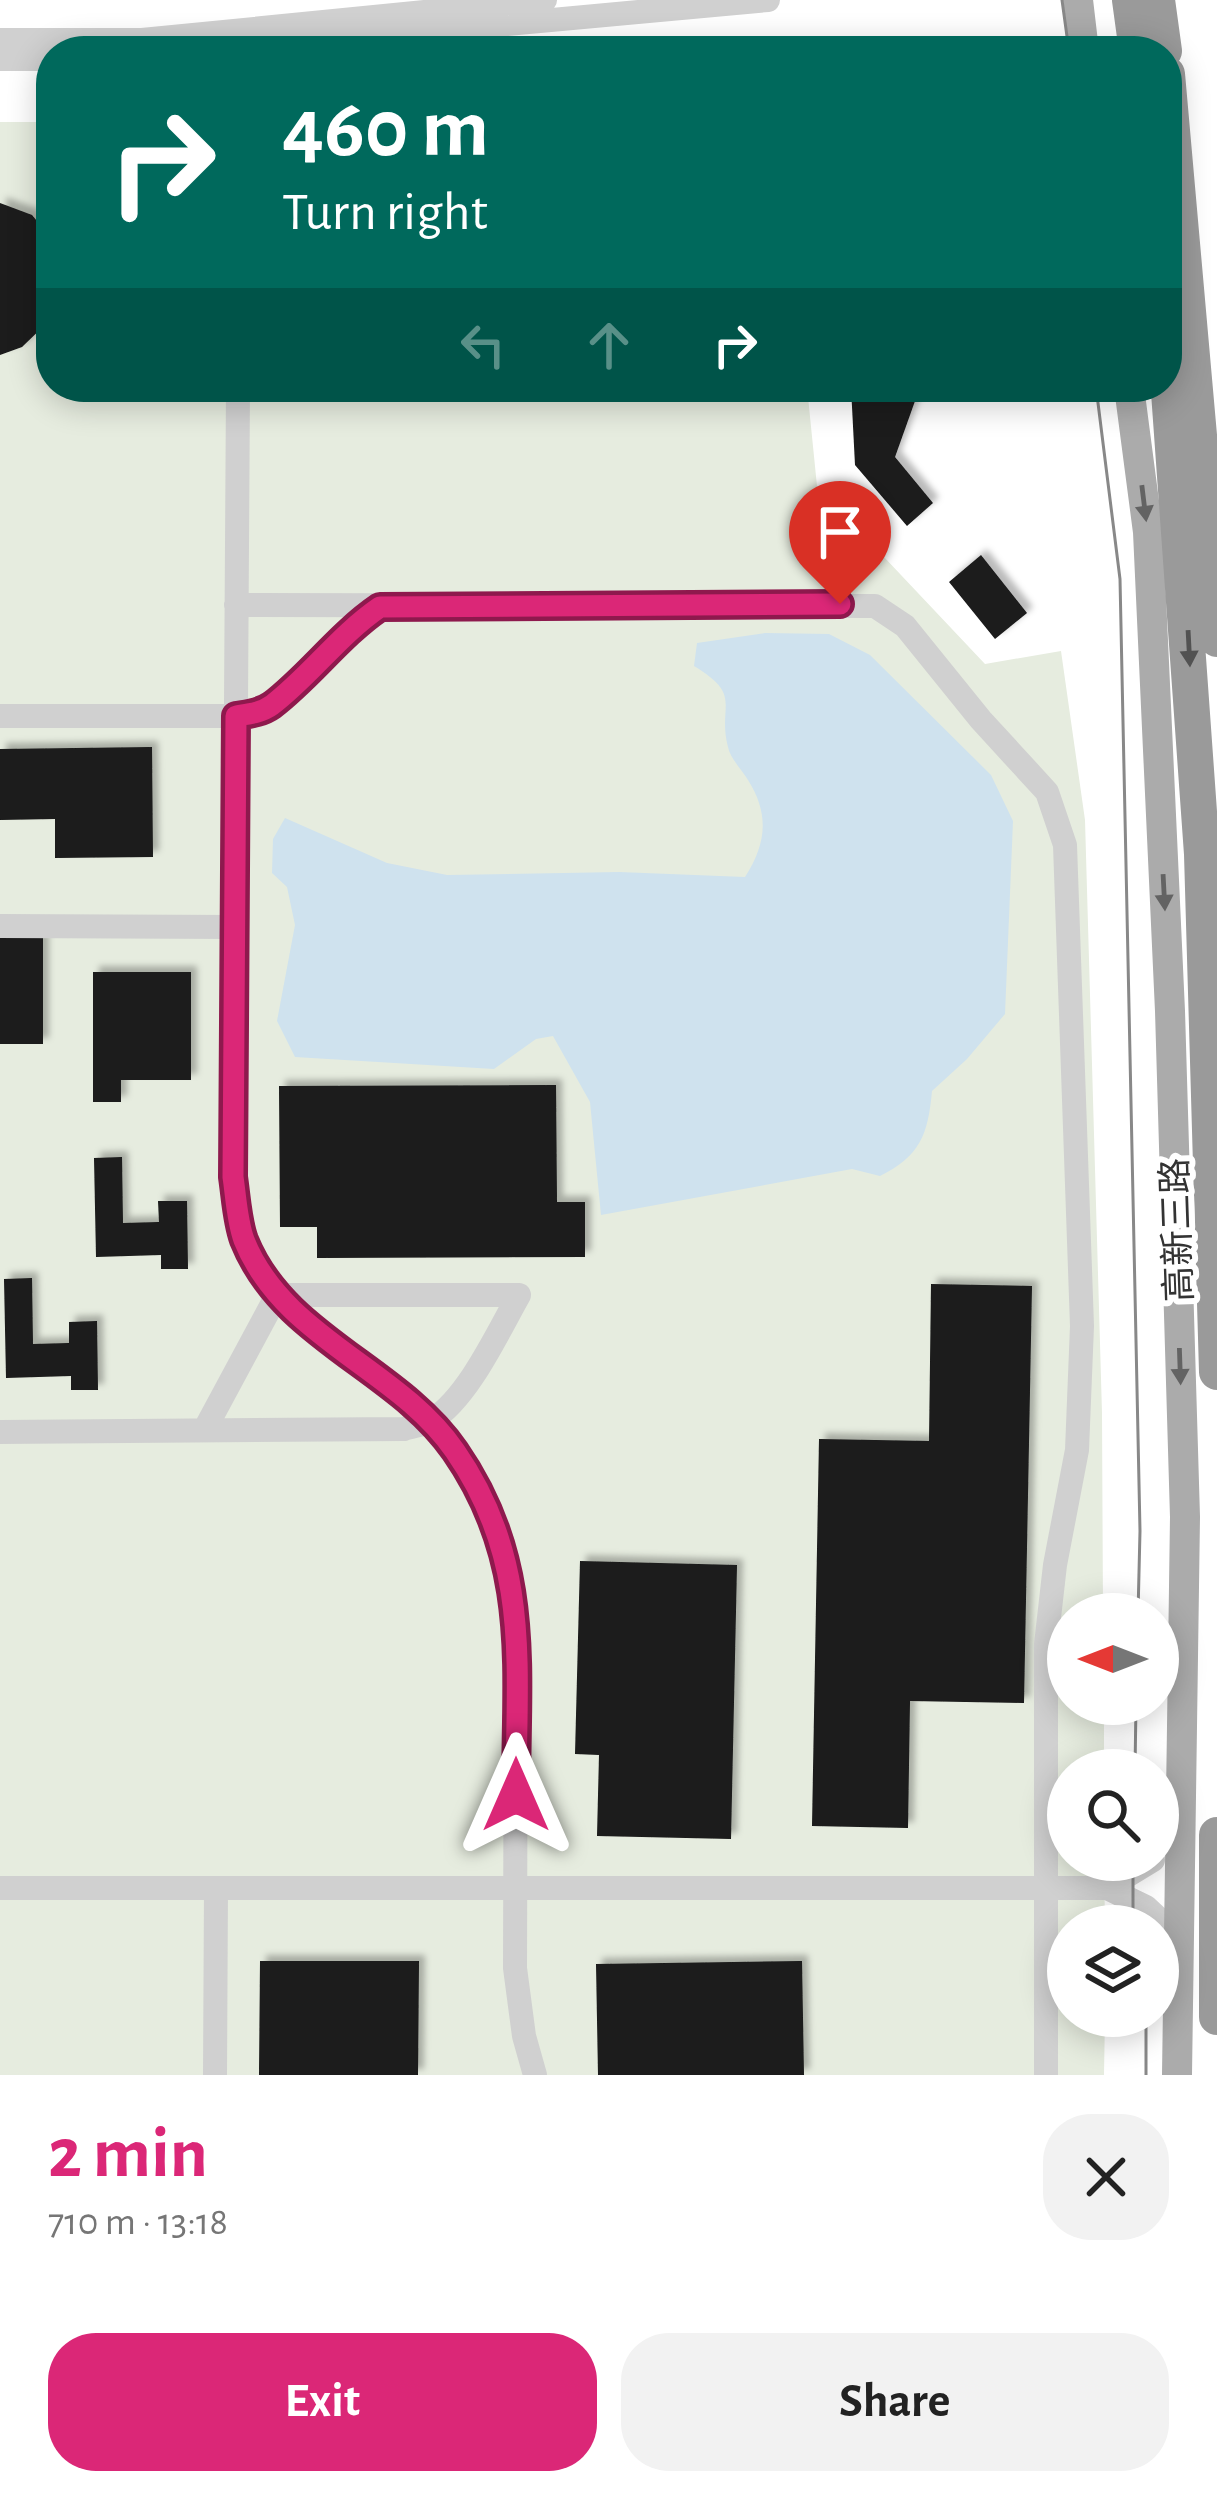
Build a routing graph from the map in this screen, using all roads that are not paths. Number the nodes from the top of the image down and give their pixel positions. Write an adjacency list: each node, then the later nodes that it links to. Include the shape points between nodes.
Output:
1 (545, 0): 6 (street)
2 (768, 0): 7 (street)
3 (1078, 0): 8 (main road)
4 (1130, 0): 9 (highway)
5 (1157, 0): 10 (highway)
6 (182, 36)
7 (378, 36)
8 (1082, 36)
9 (1135, 36)
10 (1162, 36)
11 (0, 40): 12 (street)
12 (36, 40)
13 (0, 59): 14 (street)
14 (36, 59)
15 (1182, 244): 21 (highway)
16 (238, 402): 19 (street)
17 (1131, 402): 31 (main road, 高新三路, one-way to 31, via 1148,532 1170,1011 1185,1517)
18 (1170, 402): 27 (highway, 高新三路, one-way to 27, via 1203,878)
19 (236, 605): 20 (street); 23 (street)
20 (380, 607): 23 (street, via 273,704); 37 (street, via 875,606 905,626 1047,792 1065,845 1082,1326 1077,1450 1046,1644)
21 (1217, 639)
22 (0, 716): 23 (street)
23 (236, 716): 25 (street)
24 (0, 926): 25 (street)
25 (234, 927): 26 (street, via 233,1177 243,1237)
26 (277, 1295): 28 (street); 28 (street, via 520,1295 478,1366); 29 (street)
27 (1217, 1372)
28 (430, 1421): 29 (street, via 404,1429); 36 (street, via 473,1481 509,1564 516,1610)
29 (205, 1429): 30 (street)
30 (0, 1432)
31 (1180, 1833): 40 (main road, 高新三路)
32 (1217, 1835): 41 (highway)
33 (1118, 1881): 38 (street)
34 (0, 1888): 35 (street)
35 (216, 1888): 36 (street); 43 (street)
36 (515, 1888): 37 (street); 44 (street, via 517,2000)
37 (1046, 1888): 38 (street); 45 (street)
38 (1107, 1888): 39 (street)
39 (1142, 1905)
40 (1179, 1905)
41 (1217, 2017)
42 (1177, 2037): 46 (main road, 高新三路)
43 (215, 2075)
44 (536, 2075)
45 (1046, 2075)
46 (1177, 2075)

